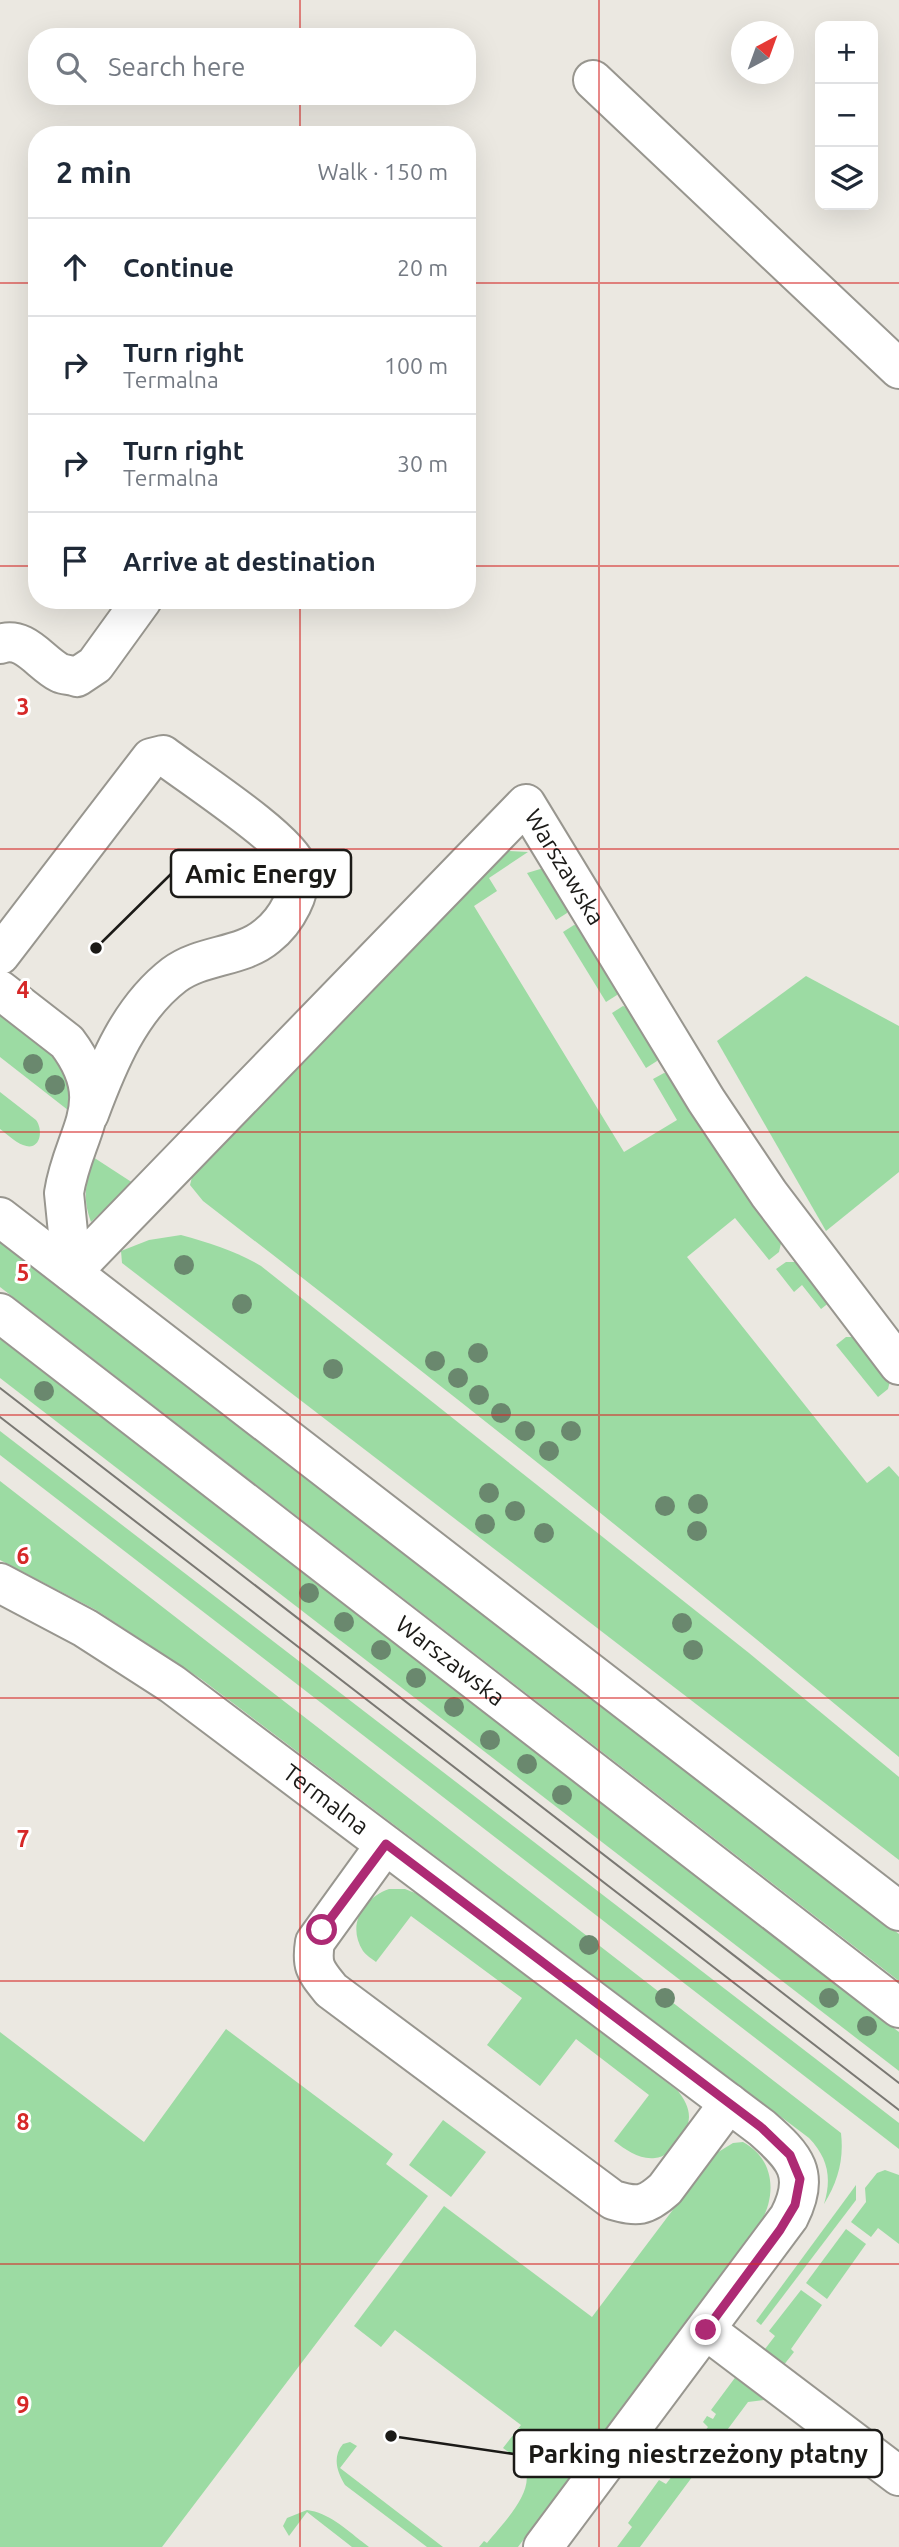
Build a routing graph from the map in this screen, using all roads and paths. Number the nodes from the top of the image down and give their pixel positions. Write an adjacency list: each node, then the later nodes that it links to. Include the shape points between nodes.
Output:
1 (593, 80): 2 (street)
2 (899, 369)
3 (135, 609): 4 (street, via 95,665 77,677 60,673 21,644)
4 (0, 644)
5 (0, 955): 7 (street, via 157,755 281,843 296,864 293,902 268,936 181,971 145,1005 108,1063)
6 (0, 990): 7 (street, via 75,1052 88,1083)
7 (89, 1114): 9 (street, via 64,1193)
8 (0, 1217): 9 (street)
9 (72, 1272): 11 (street, Warszawska, via 526,804 705,1100 769,1194); 14 (street)
10 (0, 1313): 15 (street, Warszawska)
11 (899, 1365)
12 (0, 1583): 13 (street, Termalna, via 143,1664)
13 (386, 1844): 16 (street, Termalna); 16 (street, via 315,1942 312,1960 320,1976 342,1998 613,2200 640,2205 652,2201)
14 (899, 1911)
15 (899, 2008)
16 (729, 2103): 17 (street, Termalna, via 785,2149 795,2164 800,2186 789,2217)
17 (706, 2330): 18 (street); 19 (street, Termalna)
18 (899, 2476)
19 (543, 2547)

